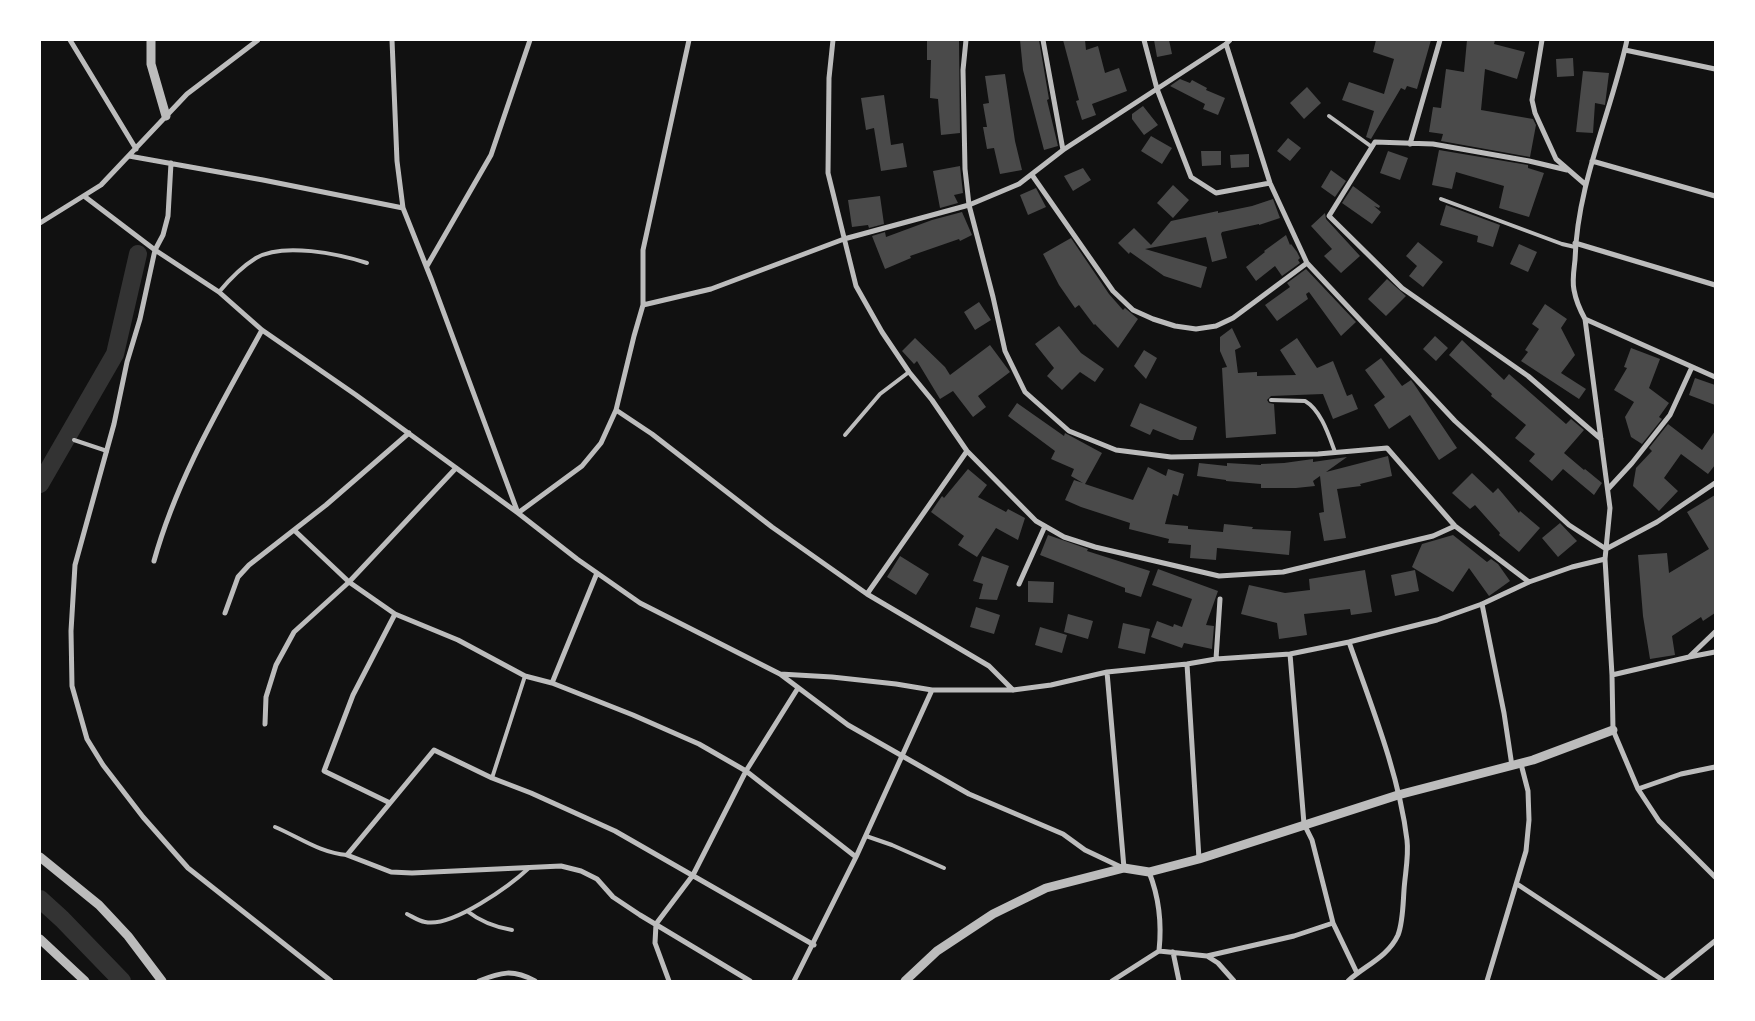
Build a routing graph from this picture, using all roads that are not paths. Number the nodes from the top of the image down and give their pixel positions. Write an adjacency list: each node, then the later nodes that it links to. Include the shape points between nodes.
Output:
1 (70, 40): 22 (street)
2 (152, 40): 18 (street, via 151,64)
3 (258, 40): 18 (street, via 187,94)
4 (392, 40): 35 (street, via 397,161)
5 (530, 40): 42 (street, via 491,154)
6 (689, 40): 45 (street, via 643,250)
7 (833, 40): 37 (street, via 829,78 828,173)
8 (966, 40): 34 (street, via 963,70)
9 (1043, 40): 23 (street)
10 (1144, 40): 17 (street)
11 (1440, 40): 20 (street)
12 (1542, 40): 27 (street, via 1532,100 1556,159)
13 (1628, 40): 15 (street)
14 (1228, 42): 17 (street); 29 (street)
15 (1625, 50): 16 (street); 25 (street)
16 (1715, 69)
17 (1157, 89): 23 (street); 29 (street, via 1191,176 1216,194)
18 (166, 116): 22 (street)
19 (1329, 116): 21 (lane)
20 (1410, 144): 21 (street, via 1375,142); 27 (street, via 1461,148)
21 (1372, 147): 55 (street, via 1330,216 1402,288 1528,376)
22 (136, 149): 24 (street)
23 (1063, 150): 28 (street)
24 (129, 156): 26 (street); 31 (street, via 101,185)
25 (1592, 161): 30 (street); 32 (street)
26 (171, 163): 35 (street); 39 (street, via 168,216)
27 (1567, 170): 30 (street)
28 (1032, 175): 34 (street, via 1019,184); 41 (street, via 1113,291 1132,310 1167,324 1196,329 1216,326 1234,318)
29 (1270, 183): 41 (street)
30 (1586, 185): 38 (street)
31 (84, 196): 36 (street); 39 (street)
32 (1715, 196)
33 (1441, 199): 38 (lane, via 1562,244)
34 (969, 204): 37 (street); 59 (street, via 1005,351 1025,392 1069,431 1116,450 1171,457)
35 (403, 208): 42 (street)
36 (40, 223)
37 (844, 239): 45 (street, via 711,289); 49 (street, via 856,286)
38 (1575, 245): 43 (street); 46 (street, via 1574,288)
39 (155, 250): 44 (street); 57 (street)
40 (367, 263): 44 (lane, via 336,254 286,249 257,257)
41 (1308, 263): 67 (street, via 1455,421 1569,525)
42 (427, 266): 63 (street)
43 (1715, 285)
44 (219, 292): 47 (street)
45 (644, 305): 52 (street)
46 (1585, 319): 48 (street); 55 (street)
47 (262, 330): 53 (street); 69 (street, via 205,432 172,506)
48 (1692, 367): 50 (street); 62 (street, via 1670,415)
49 (908, 372): 54 (lane, via 880,394); 58 (street)
50 (1715, 377)
51 (1271, 400): 59 (lane, via 1309,403)
52 (616, 410): 63 (street, via 601,443 582,466); 74 (street)
53 (409, 433): 60 (street); 66 (street)
54 (845, 435)
55 (1601, 439): 62 (street)
56 (74, 440): 57 (lane)
57 (106, 451): 132 (street, via 75,565 72,686 87,739 143,817 188,868)
58 (967, 451): 64 (street); 74 (street)
59 (1335, 452): 65 (street, via 1387,448)
60 (456, 468): 63 (street); 71 (street)
61 (1715, 483): 67 (street, via 1657,522)
62 (1608, 489): 67 (street, via 1610,508)
63 (518, 512): 70 (street)
64 (1045, 526): 65 (street, via 1064,538 1095,547 1220,576 1283,572 1433,536); 73 (street)
65 (1455, 526): 72 (street)
66 (294, 530): 71 (street); 77 (street, via 238,577)
67 (1606, 549): 68 (street)
68 (1605, 559): 72 (street); 88 (street)
69 (154, 561)
70 (597, 573): 87 (street, via 640,603); 90 (street)
71 (349, 582): 78 (street); 94 (street, via 294,632 276,665 266,697)
72 (1529, 582): 76 (street)
73 (1019, 584)
74 (867, 594): 93 (street, via 989,666)
75 (1220, 598): 84 (street)
76 (1482, 604): 80 (street, via 1437,620); 97 (street)
77 (225, 613)
78 (395, 614): 89 (street, via 458,640); 103 (street, via 353,695 324,771)
79 (1715, 632): 83 (street)
80 (1349, 642): 82 (street); 102 (street, via 1376,717)
81 (1715, 652): 83 (street)
82 (1290, 654): 84 (street); 104 (street)
83 (1688, 657): 88 (street)
84 (1216, 659): 85 (street)
85 (1187, 664): 86 (street); 110 (street)
86 (1107, 672): 93 (street); 113 (street)
87 (780, 674): 91 (street); 92 (street)
88 (1612, 675): 95 (street)
89 (525, 676): 90 (street); 100 (lane)
90 (552, 683): 99 (street, via 699,744)
91 (798, 688): 96 (street, via 848,725); 99 (street)
92 (932, 690): 93 (street); 96 (street)
93 (1013, 690)
94 (265, 724)
95 (1613, 730): 97 (street); 101 (street)
96 (903, 756): 106 (street); 113 (street, via 969,794 1063,834 1085,850)
97 (1516, 765): 102 (street); 117 (street, via 1528,791 1529,820 1526,851)
98 (1715, 767): 101 (street)
99 (746, 771): 109 (street); 115 (street)
100 (492, 778): 103 (street, via 434,750); 115 (street, via 615,831)
101 (1638, 789): 116 (street, via 1659,821)
102 (1398, 795): 104 (street); 129 (street, via 1408,842 1398,935 1386,952)
103 (390, 803): 107 (street)
104 (1304, 824): 110 (street); 120 (street, via 1312,840)
105 (275, 827): 107 (lane, via 309,844)
106 (866, 836): 109 (street); 112 (lane)
107 (347, 855): 111 (street, via 391,872)
108 (40, 856): 131 (street, via 99,905 128,936)
109 (856, 857): 125 (street)
110 (1199, 858): 114 (street)
111 (530, 867): 118 (lane); 121 (street, via 561,866 581,871 597,879 613,897)
112 (944, 868)
113 (1124, 868): 114 (street); 138 (street, via 1046,888 993,914 937,951)
114 (1149, 872): 126 (street, via 1156,890 1162,930)
115 (693, 875): 121 (street); 125 (street)
116 (1715, 877)
117 (1517, 884): 143 (street); 144 (street)
118 (467, 911): 119 (lane, via 436,922 426,922); 122 (lane, via 478,920)
119 (407, 914)
120 (1333, 923): 128 (street, via 1294,936); 129 (street)
121 (656, 924): 135 (street, via 655,943); 136 (street)
122 (512, 930)
123 (40, 939): 130 (street)
124 (1715, 941): 144 (street)
125 (814, 944): 137 (street)
126 (1160, 951): 127 (street); 139 (street)
127 (1173, 952): 128 (street); 140 (street)
128 (1208, 956): 141 (street)
129 (1357, 973): 142 (street)
130 (85, 981)
131 (162, 981)
132 (331, 981)
133 (479, 981): 134 (street, via 496,974 515,972)
134 (535, 981)
135 (669, 981)
136 (750, 981)
137 (794, 981)
138 (905, 981)
139 (1112, 981)
140 (1180, 981)
141 (1234, 981)
142 (1348, 981)
143 (1487, 981)
144 (1664, 981)

